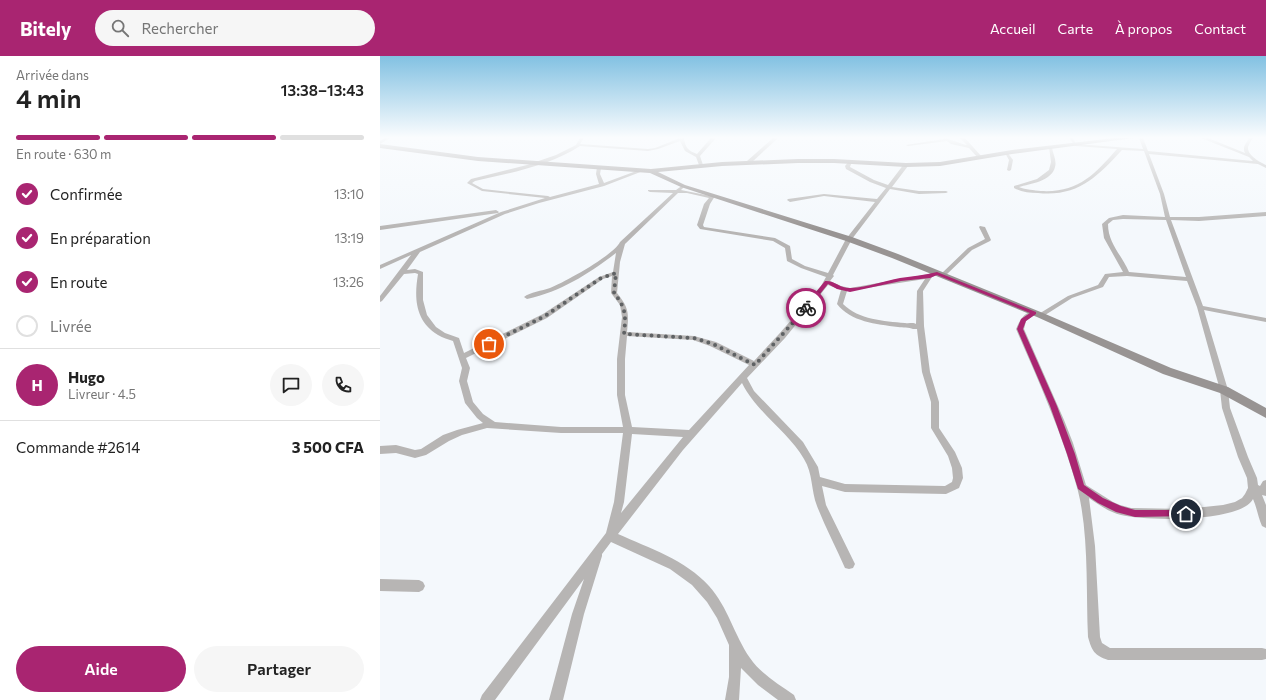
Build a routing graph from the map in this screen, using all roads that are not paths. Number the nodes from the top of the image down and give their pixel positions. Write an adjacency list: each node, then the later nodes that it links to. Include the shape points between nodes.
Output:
1 (519, 168): 17 (street, via 473,180 470,183 482,190)
2 (599, 168): 9 (main road); 11 (street, via 598,174)
3 (676, 168): 10 (main road)
4 (848, 168): 12 (street, via 858,176)
5 (904, 168): 12 (street)
6 (1053, 168): 7 (street, via 1039,179 1016,187 1054,194 1072,190 1085,184)
7 (1101, 168)
8 (1152, 168): 22 (street)
9 (641, 171): 10 (main road); 11 (street)
10 (651, 171): 13 (main road)
11 (602, 185): 17 (street)
12 (888, 187): 15 (street, via 920,193); 19 (street)
13 (680, 189): 14 (street); 16 (main road); 26 (street, via 627,238)
14 (650, 191)
15 (946, 192)
16 (712, 196): 25 (main road); 33 (street, via 700,225 702,228 775,240 788,247 789,260)
17 (552, 198): 20 (street)
18 (790, 200): 19 (street, via 824,195)
19 (878, 201): 25 (street)
20 (518, 207): 24 (street, via 463,218); 27 (street)
21 (1266, 214): 22 (street, via 1199,219)
22 (1168, 218): 31 (street, via 1123,217 1111,219 1105,224 1108,242); 34 (street)
23 (982, 227): 32 (street, via 988,240 970,249)
24 (380, 228)
25 (849, 239): 32 (main road); 33 (street)
26 (621, 247): 30 (street); 36 (street, via 562,287)
27 (419, 250): 28 (street); 29 (street)
28 (380, 267)
29 (401, 272): 37 (street); 43 (street, via 421,273 418,289 422,316 443,336 456,340)
30 (616, 273): 42 (street, via 614,293 623,305); 43 (street, via 601,278 545,316)
31 (1127, 274): 34 (street); 39 (street, via 1106,275 1101,286 1070,297)
32 (937, 275): 35 (street); 39 (main road); 41 (street, via 920,291)
33 (829, 279): 35 (street, via 834,286); 44 (street)
34 (1190, 279): 38 (street)
35 (845, 289): 41 (street, via 840,304 845,310 859,317 913,327)
36 (527, 297)
37 (380, 300)
38 (1200, 307): 40 (street); 46 (street)
39 (1037, 314): 46 (main road, via 1167,371); 54 (street, via 1023,320 1020,329 1053,406)
40 (1266, 320)
41 (920, 326): 52 (street, via 926,372 935,402 935,428 957,468 956,485 946,490 845,488)
42 (624, 334): 44 (street, via 694,338 713,344); 49 (street, via 621,395)
43 (463, 357): 48 (street, via 466,368 463,381 469,403 480,416)
44 (755, 365): 45 (street)
45 (743, 377): 50 (street); 52 (street, via 751,393 800,445 813,468)
46 (1224, 390): 47 (main road); 55 (street, via 1226,408 1252,478)
47 (1266, 414)
48 (494, 426): 49 (street, via 592,431); 51 (street, via 487,425 460,432 415,454 396,449)
49 (628, 430): 50 (street); 57 (street, via 619,502)
50 (691, 434): 57 (street)
51 (380, 450)
52 (815, 479): 59 (street, via 821,505)
53 (1266, 484): 55 (street, via 1264,492)
54 (1081, 487): 55 (street, via 1107,504 1135,514 1199,514 1229,508 1246,501); 63 (street, via 1087,515 1094,637 1097,647 1108,654)
55 (1253, 488): 56 (street)
56 (1266, 523)
57 (610, 536): 58 (street); 62 (street, via 676,567 695,580 705,589 722,613)
58 (600, 548): 64 (street); 65 (street, via 578,614)
59 (849, 564)
60 (380, 585): 61 (street)
61 (419, 586)
62 (735, 642): 66 (street); 67 (street, via 742,658 752,670)
63 (1262, 654)
64 (487, 700)
65 (556, 700)
66 (732, 700)
67 (789, 700)

